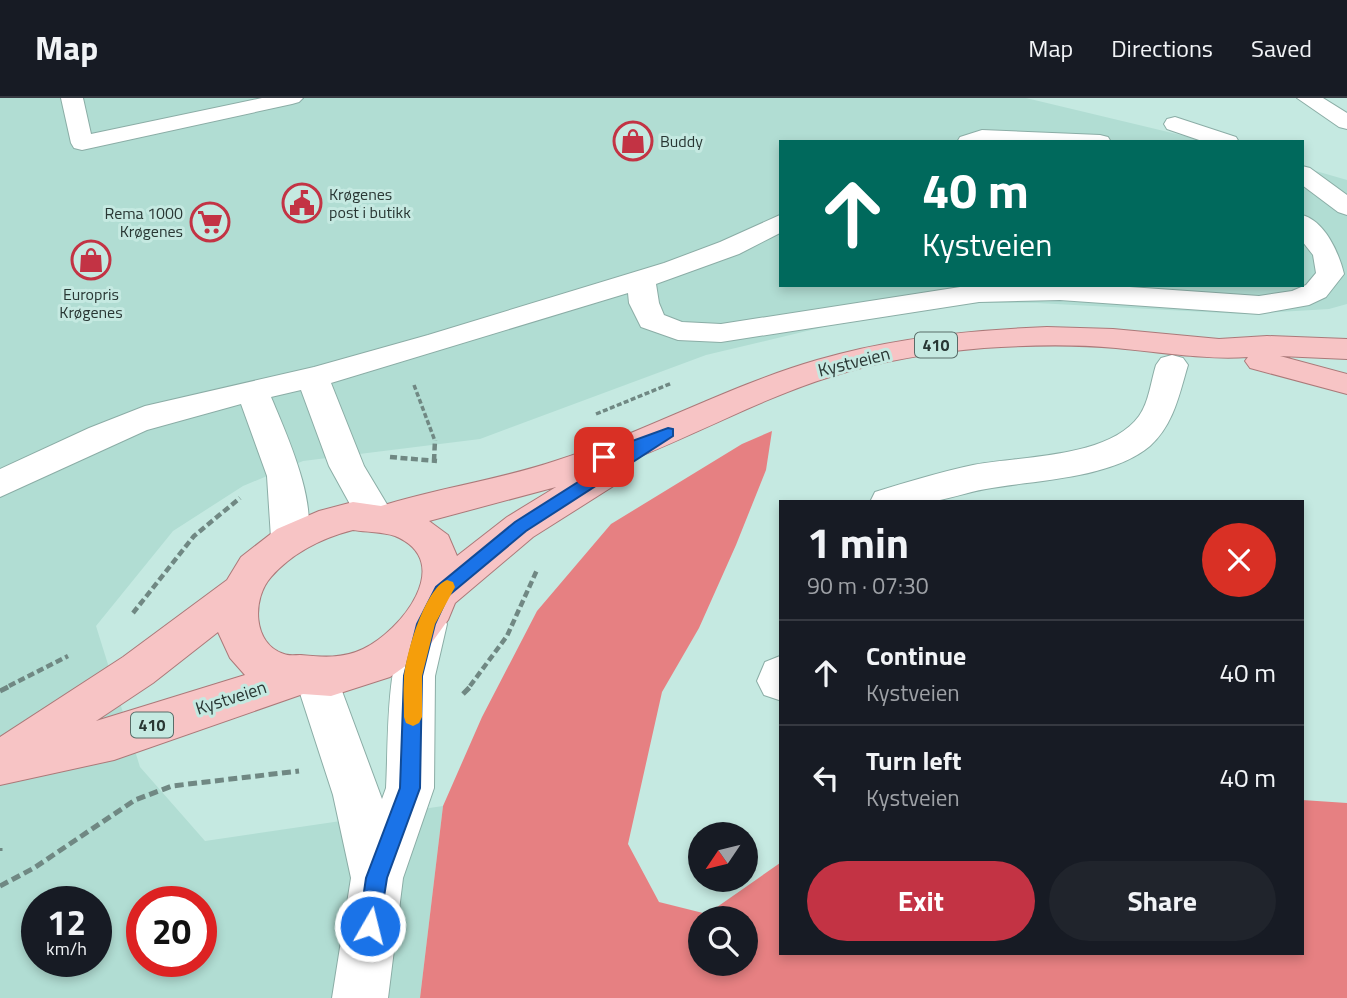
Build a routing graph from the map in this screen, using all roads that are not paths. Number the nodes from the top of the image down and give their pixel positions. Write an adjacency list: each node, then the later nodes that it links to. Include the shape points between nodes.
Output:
1 (72, 98): 2 (street, via 82,143)
2 (292, 98)
3 (1308, 98): 4 (street)
4 (1347, 122)
5 (1175, 124): 8 (street)
6 (974, 140): 7 (street)
7 (1053, 140)
8 (1222, 140)
9 (1304, 175): 10 (street)
10 (1347, 207)
11 (779, 224): 13 (street, via 741,243)
12 (1304, 226): 13 (street, via 1326,254 1330,274 1316,291 1299,299 1259,304 1060,291 979,293 720,333 678,331 652,321)
13 (641, 279): 17 (street)
14 (1219, 349): 15 (main road, Kystveien / 410); 18 (main road, Kystveien / 410); 20 (main road, Kystveien / 410, via 1047,336 931,345 827,367)
15 (1347, 349)
16 (1172, 365): 22 (street, via 1151,424 1125,447 1090,458 987,475)
17 (313, 377): 19 (street); 23 (street, via 356,491)
18 (1347, 384)
19 (252, 390): 21 (street, via 135,422); 24 (street, via 285,476)
20 (668, 433): 23 (main road, Kystveien / 410, via 561,473); 26 (main road, Kystveien / 410, via 520,527)
21 (0, 484)
22 (894, 500)
23 (381, 517): 24 (main road, 410, via 331,520); 26 (main road, 410, via 408,525 438,551 443,570)
24 (290, 538): 25 (main road, 410, via 270,553)
25 (243, 590): 27 (main road, 410, via 237,623 249,652 277,672); 28 (main road, Kystveien / 410, via 138,670)
26 (434, 608): 27 (main road, 410, via 405,645 379,662 349,674); 29 (street, via 413,676 410,788)
27 (307, 678): 28 (main road, Kystveien / 410, via 114,739); 29 (street, via 357,795)
28 (2, 762)
29 (377, 878): 30 (street)
30 (360, 998)

